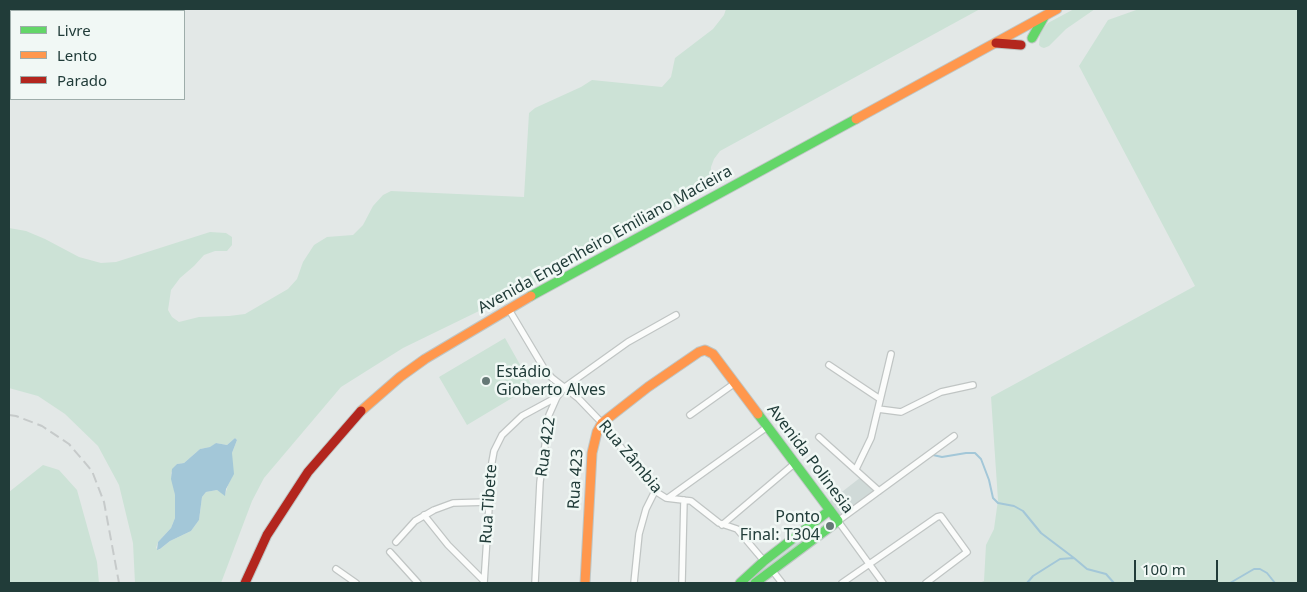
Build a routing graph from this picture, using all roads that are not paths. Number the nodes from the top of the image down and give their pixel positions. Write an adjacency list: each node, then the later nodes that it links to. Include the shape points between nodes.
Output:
1 (1057, 9): 2 (main road, Avenida Engenheiro Emiliano Macieira)
2 (1046, 15): 3 (main road); 4 (main road, Avenida Engenheiro Emiliano Macieira)
3 (1032, 38)
4 (994, 43): 5 (main road); 6 (main road, Avenida Engenheiro Emiliano Macieira)
5 (1021, 45)
6 (508, 308): 12 (street, Rua Zâmbia, via 545,370); 41 (main road, Avenida Engenheiro Emiliano Macieira, via 407,372 344,429 286,504 258,552)
7 (676, 315): 12 (street, Rua 422, via 643,332)
8 (891, 354): 14 (street)
9 (829, 365): 14 (street)
10 (735, 384): 16 (street); 17 (main road, Avenida Polinesia, via 713,354 705,350); 18 (main road, Avenida Polinesia)
11 (973, 385): 15 (street, via 941,392 902,412)
12 (565, 387): 13 (street, Rua 422); 17 (street, Rua Zâmbia)
13 (557, 397): 27 (street, Rua Tibete, via 522,416 502,435 494,451); 44 (street, Rua 422, via 549,415 540,482)
14 (880, 399): 15 (street)
15 (878, 410): 22 (street, via 869,443)
16 (690, 415)
17 (602, 423): 23 (street, Rua Zâmbia); 45 (main road, Rua 423, via 592,453)
18 (767, 427): 21 (main road, Avenida Polinesia); 25 (street)
19 (954, 436): 24 (street)
20 (819, 437): 22 (street)
21 (794, 464): 28 (main road, Avenida Polinesia); 32 (street)
22 (856, 469): 24 (street)
23 (655, 491): 25 (street, Rua Zâmbia); 46 (street, via 639,534)
24 (879, 491): 31 (street)
25 (668, 498): 26 (street, Rua Zâmbia)
26 (684, 500): 32 (street, Rua Zâmbia, via 695,504); 47 (street, Rua Zâmbia)
27 (488, 502): 29 (street, via 452,503); 40 (street, Rua Tibete)
28 (830, 510): 30 (main road); 31 (main road, Avenida Polinesia)
29 (424, 515): 34 (street); 40 (street)
30 (816, 521): 33 (street); 36 (main road)
31 (838, 521): 33 (main road); 37 (street, Avenida Polinesia)
32 (722, 525): 36 (street, Rua Zâmbia, via 737,529)
33 (823, 532): 39 (main road)
34 (396, 542)
35 (390, 552): 43 (street)
36 (764, 561): 48 (main road)
37 (869, 564): 51 (street); 52 (street, Avenida Polinesia); 53 (street, via 937,517 943,518 966,554)
38 (336, 569): 42 (street)
39 (772, 570): 49 (main road); 50 (street)
40 (484, 582)
41 (245, 583)
42 (356, 583)
43 (418, 583)
44 (535, 583)
45 (585, 583)
46 (634, 583)
47 (682, 583)
48 (740, 583)
49 (755, 583)
50 (782, 583)
51 (842, 583)
52 (883, 583)
53 (926, 583)

